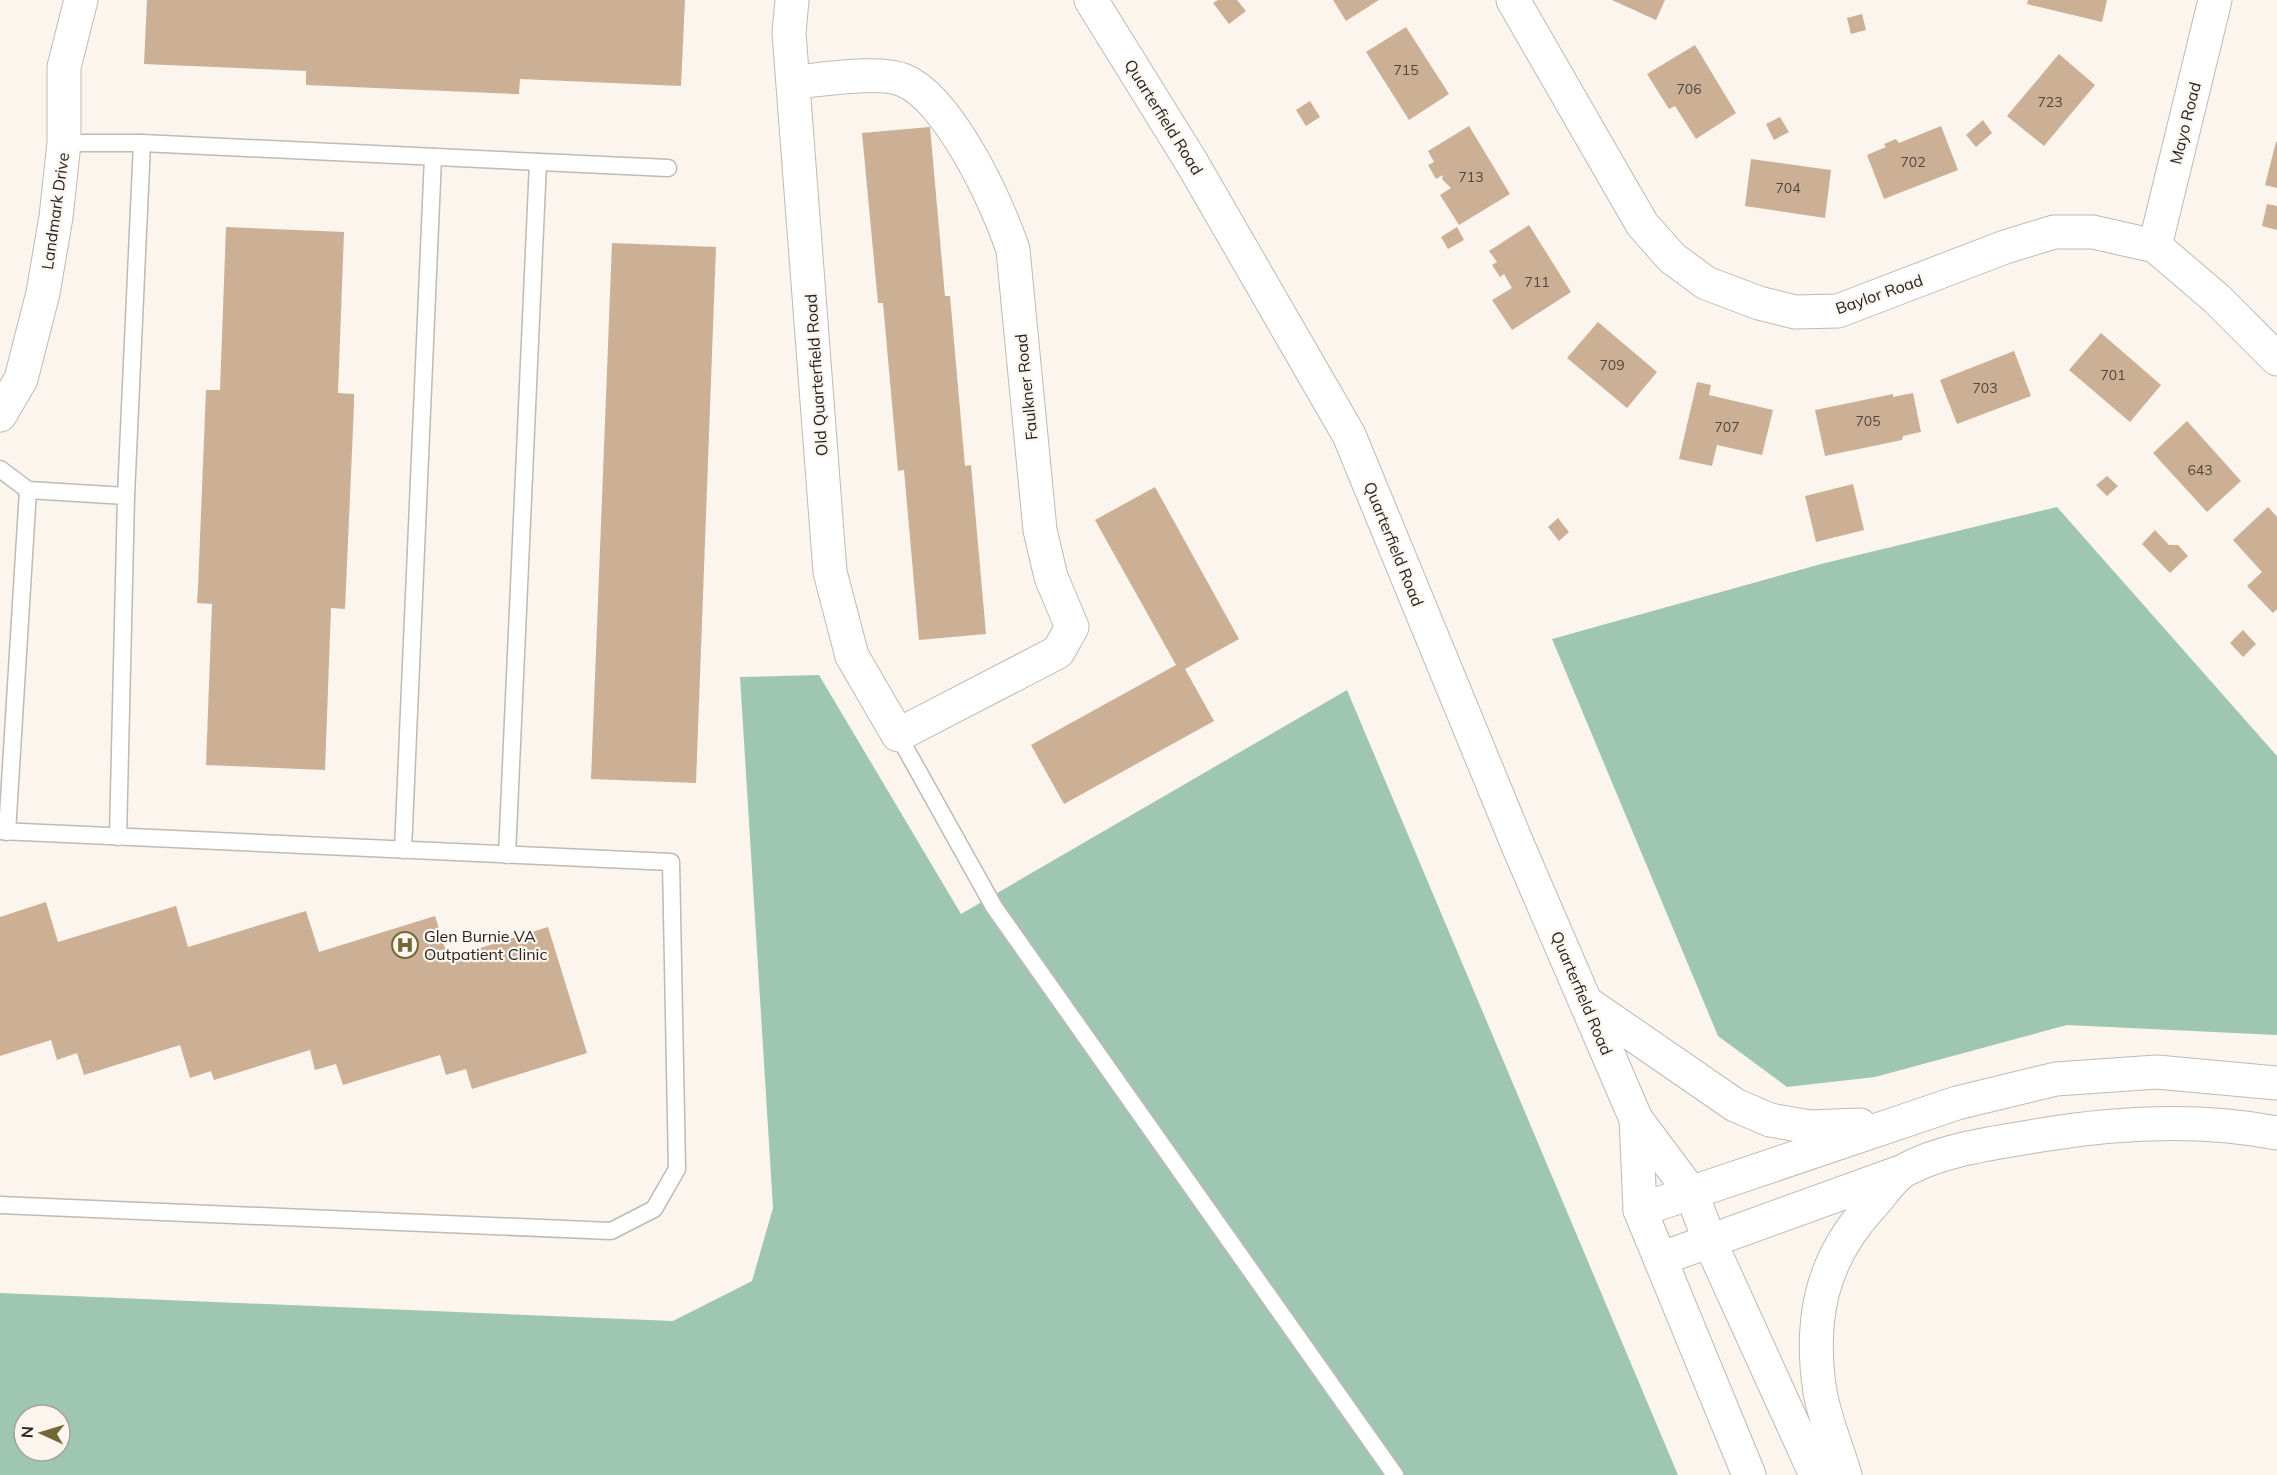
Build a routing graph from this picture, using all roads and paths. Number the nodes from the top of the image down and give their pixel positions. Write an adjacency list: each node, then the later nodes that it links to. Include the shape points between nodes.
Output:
1 (81, 0): 7 (main road, Landmark Drive, via 64,67)
2 (792, 0): 6 (main road, Old Quarterfield Road, via 789,33)
3 (1091, 0): 23 (main road, Quarterfield Road, via 1192,163 1349,435)
4 (1513, 0): 12 (main road, Baylor Road, via 1642,224 1672,258 1706,283 1794,312 1838,311 2054,232 2093,232)
5 (2215, 0): 12 (main road, Mayo Road)
6 (794, 82): 18 (main road, Old Quarterfield Road, via 830,572 852,656); 18 (main road, Faulkner Road, via 884,76 904,80 923,93 954,128 1002,214 1013,250 1040,531 1051,577 1072,627 1058,652)
7 (64, 143): 8 (lane); 14 (main road, Landmark Drive, via 43,293 21,379)
8 (142, 143): 9 (lane); 17 (lane)
9 (433, 157): 10 (lane); 21 (lane)
10 (538, 162): 11 (lane); 22 (lane)
11 (668, 168)
12 (2156, 246): 13 (main road, Baylor Road)
13 (2277, 358)
14 (0, 415)
15 (0, 469): 16 (lane)
16 (28, 490): 17 (lane); 19 (lane)
17 (126, 496): 20 (lane)
18 (898, 735): 34 (lane, via 994,907)
19 (4, 831): 20 (lane)
20 (117, 837): 21 (lane)
21 (403, 850): 22 (lane)
22 (507, 855): 30 (lane, via 670,862 677,1169 654,1209 611,1231)
23 (1587, 1003): 25 (main road, Quarterfield Road); 26 (main road, via 1735,1105 1770,1120 1810,1126)
24 (2277, 1083): 26 (main road, via 2157,1072 2056,1079)
25 (1636, 1119): 29 (main road, Quarterfield Road); 31 (main road, Quarterfield Road)
26 (1894, 1123): 29 (main road)
27 (2277, 1133): 28 (main road, via 2162,1122 2066,1131 1969,1147)
28 (1904, 1171): 32 (main road); 37 (main road, via 1852,1227 1827,1272 1819,1311 1820,1394)
29 (1692, 1194): 31 (main road); 32 (main road, Quarterfield Road)
30 (0, 1205)
31 (1640, 1210): 33 (main road, Quarterfield Road)
32 (1710, 1242): 33 (main road); 36 (main road, Quarterfield Road)
33 (1660, 1259): 35 (main road, Quarterfield Road)
34 (1395, 1475)
35 (1749, 1475)
36 (1816, 1475)
37 (1845, 1475)

